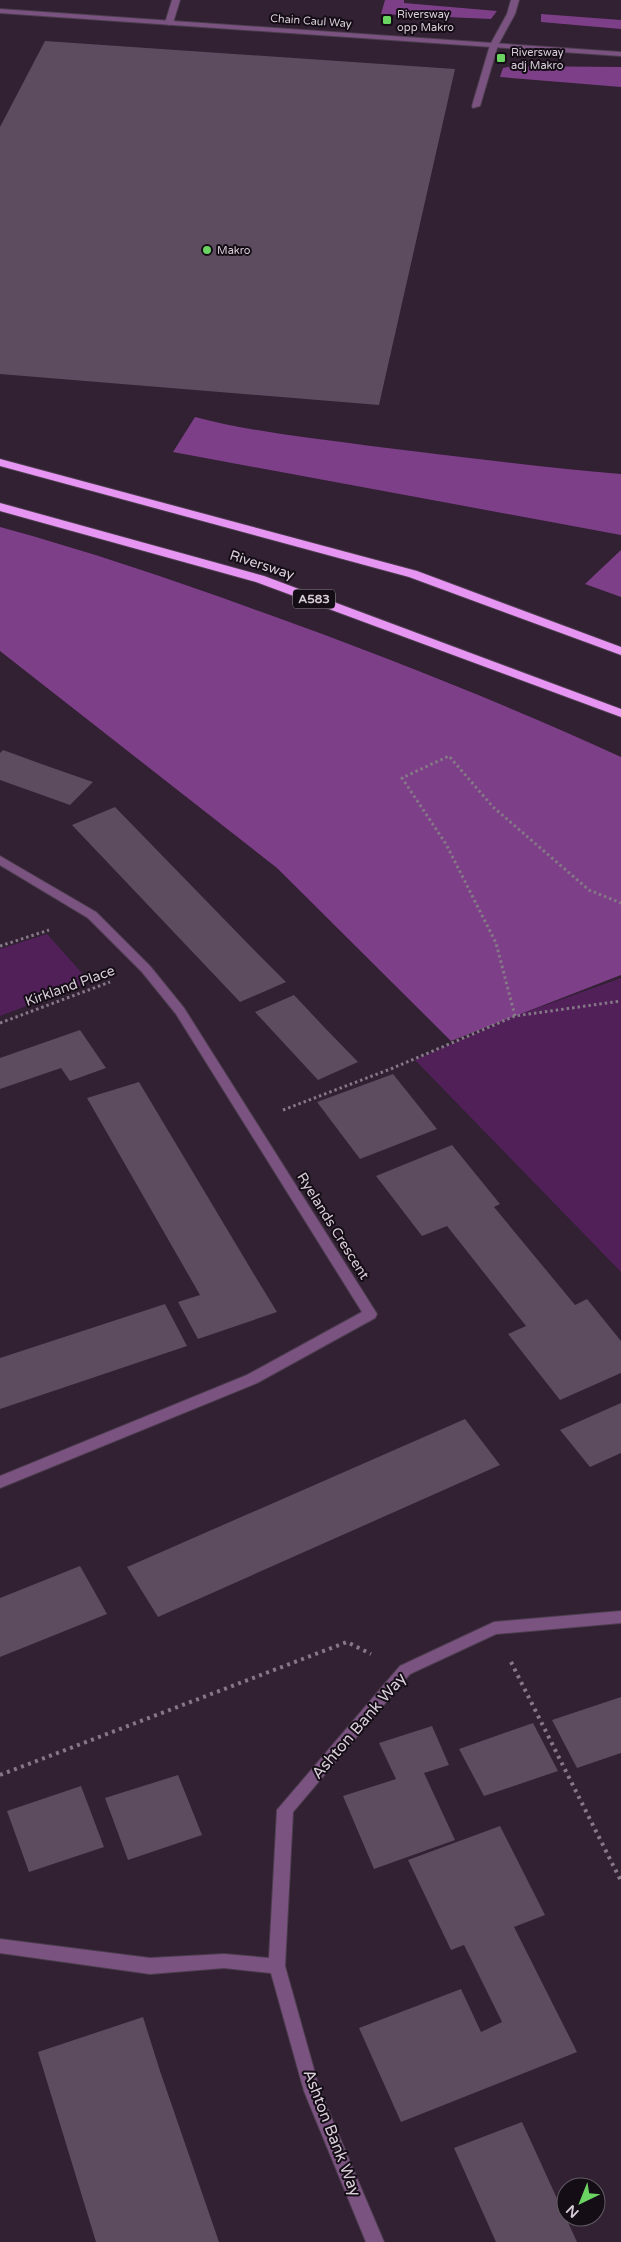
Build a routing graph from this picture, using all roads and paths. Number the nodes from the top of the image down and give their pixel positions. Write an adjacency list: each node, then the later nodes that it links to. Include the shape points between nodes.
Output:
1 (176, 0): 4 (street)
2 (515, 0): 5 (street)
3 (0, 11): 4 (street, Chain Caul Way)
4 (169, 23): 5 (street, Chain Caul Way)
5 (494, 45): 6 (street, Chain Caul Way); 7 (street)
6 (621, 54)
7 (476, 106)
8 (0, 462): 10 (highway, via 414,574)
9 (0, 507): 11 (highway, Riversway / A583, via 260,579)
10 (621, 651)
11 (621, 713)
12 (0, 860): 14 (street, Ryelands Crescent, via 92,915)
13 (621, 903): 16 (path, via 589,890 493,807 449,756 402,778 446,844 496,943)
14 (146, 969): 17 (path, Kirkland Place); 18 (street, Ryelands Crescent, via 180,1011)
15 (621, 1001): 16 (path)
16 (516, 1016): 18 (path)
17 (0, 1023)
18 (250, 1122): 19 (street, Ryelands Crescent, via 370,1314 252,1379)
19 (0, 1482)
20 (621, 1617): 21 (street, Ashton Bank Way)
21 (494, 1628): 22 (street, Ashton Bank Way); 24 (path)
22 (405, 1670): 23 (path, via 347,1642); 26 (street, Ashton Bank Way, via 285,1810)
23 (0, 1775)
24 (621, 1881)
25 (0, 1946): 26 (street, via 150,1966 224,1961)
26 (277, 1966): 27 (street, Ashton Bank Way, via 312,2091)
27 (375, 2242)

